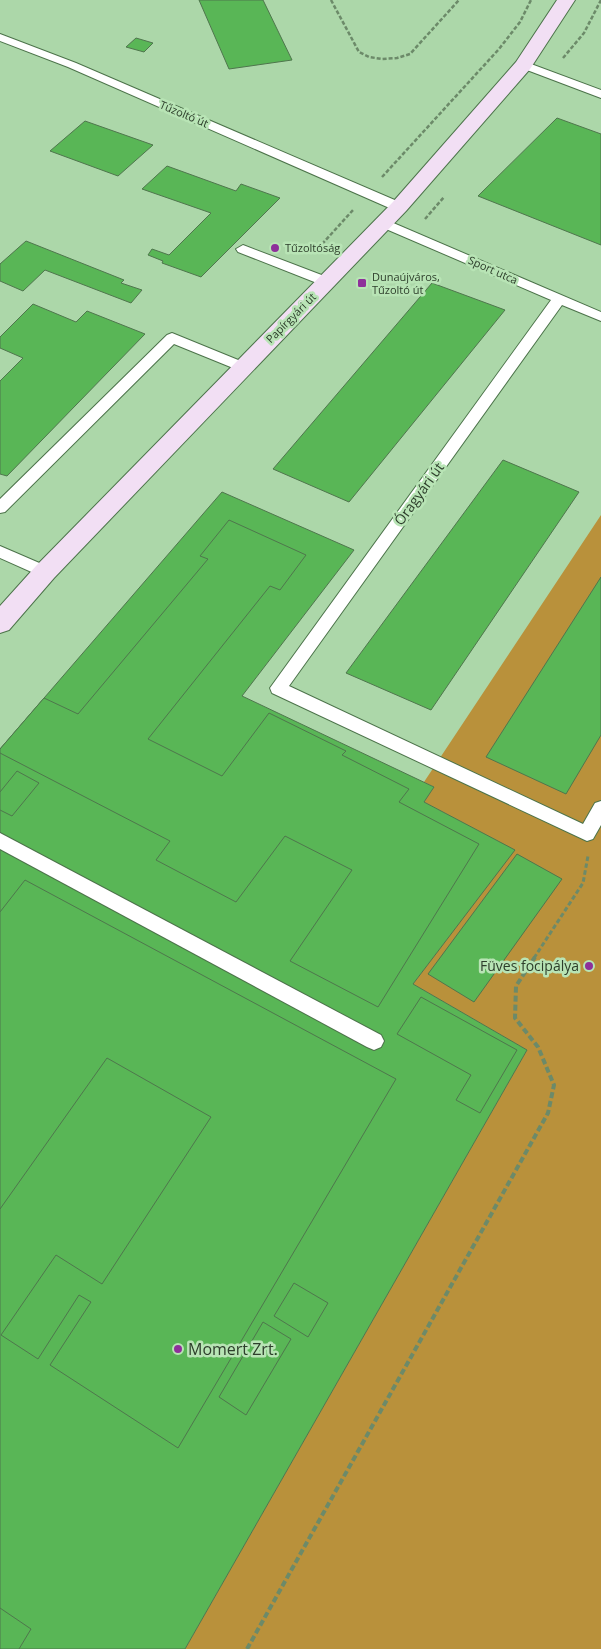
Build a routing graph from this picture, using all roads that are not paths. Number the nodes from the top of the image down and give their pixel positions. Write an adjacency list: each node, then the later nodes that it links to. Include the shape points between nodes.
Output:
1 (566, 0): 3 (street, Papírgyári út)
2 (0, 37): 5 (lane, Tűzoltó út)
3 (523, 65): 4 (lane); 5 (street, Papírgyári út)
4 (601, 94)
5 (399, 207): 6 (street, Papírgyári út)
6 (384, 223): 8 (street, Papírgyári út); 9 (lane, Sport utca)
7 (243, 249): 8 (lane)
8 (327, 282): 11 (street, Papírgyári út)
9 (560, 300): 10 (lane, Sport utca); 16 (lane, Óragyári út, via 278,688 586,834)
10 (601, 317)
11 (243, 367): 12 (lane, via 172,338); 14 (street, Papírgyári út)
12 (0, 508)
13 (0, 552): 14 (lane)
14 (45, 572): 15 (street, Papírgyári út)
15 (0, 623)
16 (601, 808)
17 (0, 840): 18 (lane)
18 (374, 1041)

